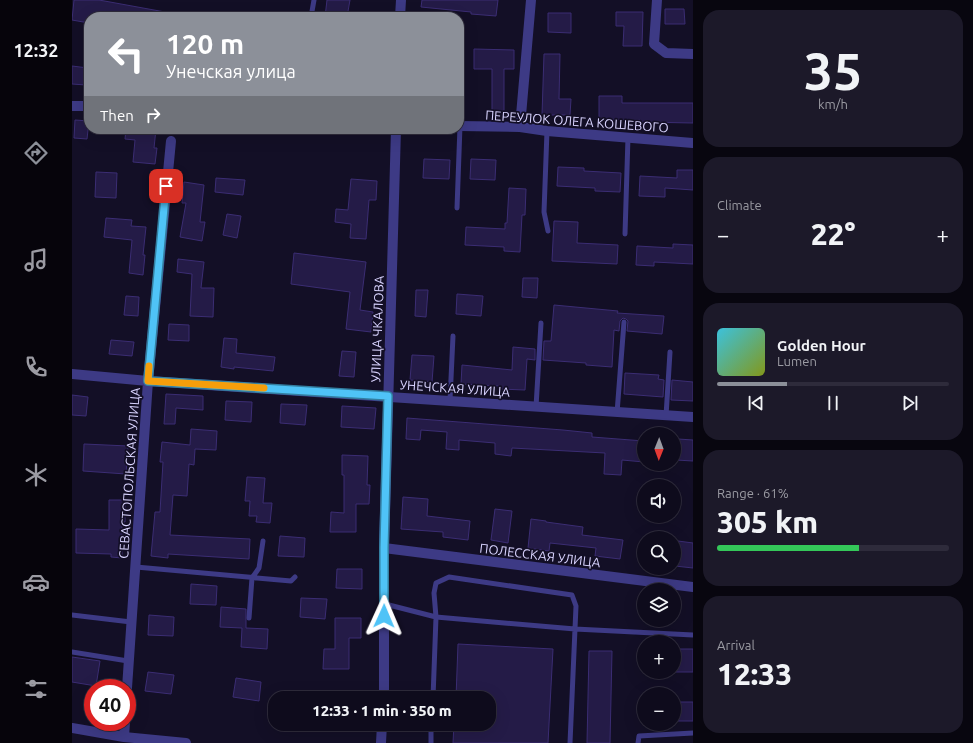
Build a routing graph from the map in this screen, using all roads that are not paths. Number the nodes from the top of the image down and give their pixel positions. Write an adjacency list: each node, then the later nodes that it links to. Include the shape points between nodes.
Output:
1 (314, 0): 5 (lane)
2 (401, 0): 6 (street)
3 (531, 0): 11 (street)
4 (657, 0): 7 (street, via 654,44 666,53)
5 (312, 12)
6 (400, 12)
7 (693, 54)
8 (72, 106): 9 (street)
9 (84, 106)
10 (464, 126): 11 (street, ПЕРЕУЛОК ОЛЕГА КОШЕВОГО)
11 (520, 127): 12 (street, ПЕРЕУЛОК ОЛЕГА КОШЕВОГО)
12 (547, 131): 15 (street, ПЕРЕУЛОК ОЛЕГА КОШЕВОГО); 19 (lane, via 544,212)
13 (396, 134): 27 (street, УЛИЦА ЧКАЛОВА)
14 (459, 134): 18 (lane)
15 (628, 138): 17 (street, ПЕРЕУЛОК ОЛЕГА КОШЕВОГО); 20 (lane)
16 (171, 141): 26 (street, СЕВАСТОПОЛЬСКАЯ УЛИЦА)
17 (693, 143)
18 (457, 208)
19 (548, 231)
20 (625, 234)
21 (541, 322): 29 (lane)
22 (624, 322): 30 (lane)
23 (453, 336): 28 (lane)
24 (670, 352): 31 (lane)
25 (72, 374): 26 (street, УНЕЧСКАЯ УЛИЦА)
26 (148, 381): 27 (street, УНЕЧСКАЯ УЛИЦА); 35 (street, СЕВАСТОПОЛЬСКАЯ УЛИЦА)
27 (388, 396): 28 (street, УНЕЧСКАЯ УЛИЦА); 34 (street, УЛИЦА ЧКАЛОВА)
28 (450, 400): 29 (street, УНЕЧСКАЯ УЛИЦА)
29 (536, 407): 30 (street, УНЕЧСКАЯ УЛИЦА)
30 (617, 413): 31 (street, УНЕЧСКАЯ УЛИЦА)
31 (666, 416): 32 (street, УНЕЧСКАЯ УЛИЦА)
32 (693, 417)
33 (262, 541): 37 (lane, via 259,568)
34 (384, 548): 38 (street, ПОЛЕССКАЯ УЛИЦА); 39 (street, УЛИЦА ЧКАЛОВА)
35 (136, 567): 37 (lane); 43 (street, СЕВАСТОПОЛЬСКАЯ УЛИЦА)
36 (295, 577): 37 (lane, via 290,581)
37 (252, 578): 42 (lane)
38 (693, 587)
39 (385, 604): 41 (lane); 49 (street, УЛИЦА ЧКАЛОВА)
40 (72, 615): 43 (lane)
41 (436, 617): 44 (lane); 44 (lane, via 436,584 449,577 572,595 576,606); 50 (lane)
42 (249, 618)
43 (131, 622): 47 (street, СЕВАСТОПОЛЬСКАЯ УЛИЦА)
44 (575, 629): 45 (lane); 60 (lane)
45 (693, 635)
46 (72, 652): 47 (lane)
47 (128, 661): 48 (street, СЕВАСТОПОЛЬСКАЯ УЛИЦА)
48 (127, 679)
49 (384, 691)
50 (432, 691)
51 (72, 728): 56 (street)
52 (124, 731): 56 (street)
53 (382, 731): 58 (street)
54 (431, 731): 59 (lane)
55 (693, 733): 61 (lane, via 638,736)
56 (124, 737): 57 (street)
57 (186, 743)
58 (381, 743)
59 (431, 743)
60 (570, 743)
61 (638, 743)

